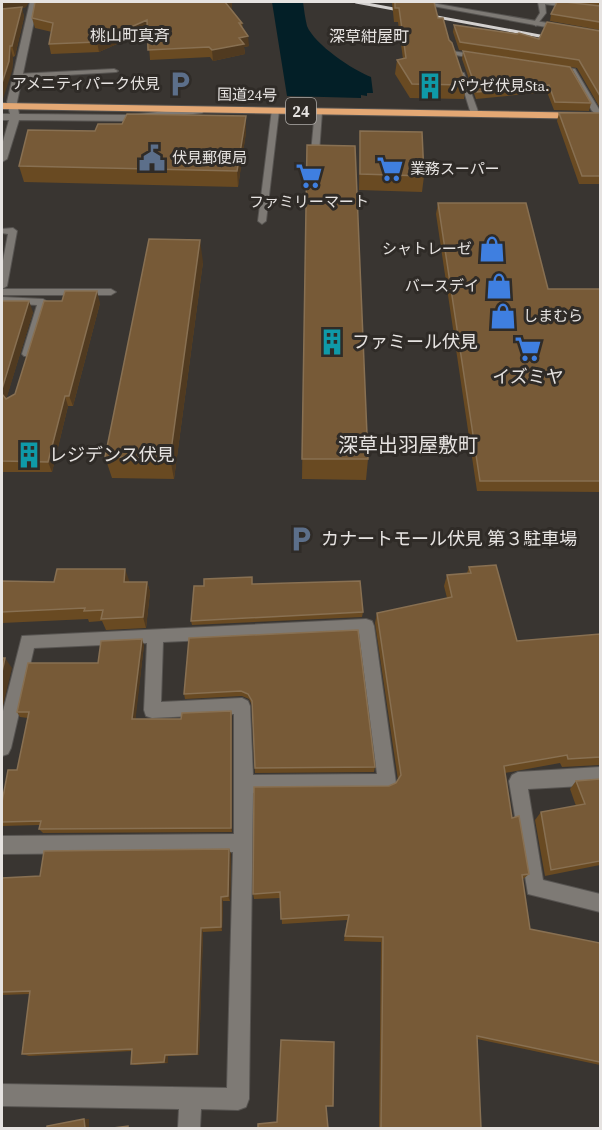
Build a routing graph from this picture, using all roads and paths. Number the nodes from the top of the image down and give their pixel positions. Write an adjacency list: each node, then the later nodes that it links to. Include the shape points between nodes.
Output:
1 (415, 2): 5 (street)
2 (33, 6): 4 (street); 12 (street)
3 (600, 10): 5 (lane, via 541,3 543,13)
4 (22, 13)
5 (536, 24): 6 (street)
6 (600, 35)
7 (450, 43): 8 (lane)
8 (452, 53): 9 (lane); 16 (lane)
9 (485, 58)
10 (551, 67): 17 (lane, via 573,70)
11 (114, 71): 12 (lane)
12 (17, 76): 13 (street)
13 (10, 110): 14 (highway, 国道24号 / 24); 18 (street); 20 (street)
14 (275, 111): 15 (highway, 国道24号 / 24); 21 (lane)
15 (318, 112): 16 (highway, 国道24号 / 24); 19 (lane)
16 (475, 114): 17 (highway, 国道24号 / 24)
17 (600, 116)
18 (2, 117)
19 (315, 153)
20 (2, 159)
21 (262, 221)
22 (2, 231): 23 (lane, via 13,231)
23 (2, 286)
24 (2, 292): 25 (lane)
25 (111, 292)
26 (2, 300): 27 (lane, via 43,302)
27 (23, 370)
28 (155, 636): 29 (street, via 28,641); 31 (street, via 152,710 242,706); 31 (street, via 366,626 387,783)
29 (2, 748)
30 (600, 776): 34 (street, via 518,781 535,887)
31 (244, 784): 32 (street)
32 (243, 843): 33 (street); 36 (street, via 238,1099)
33 (2, 845)
34 (600, 903)
35 (2, 1095): 36 (street)
36 (190, 1100): 37 (street)
37 (189, 1128)

